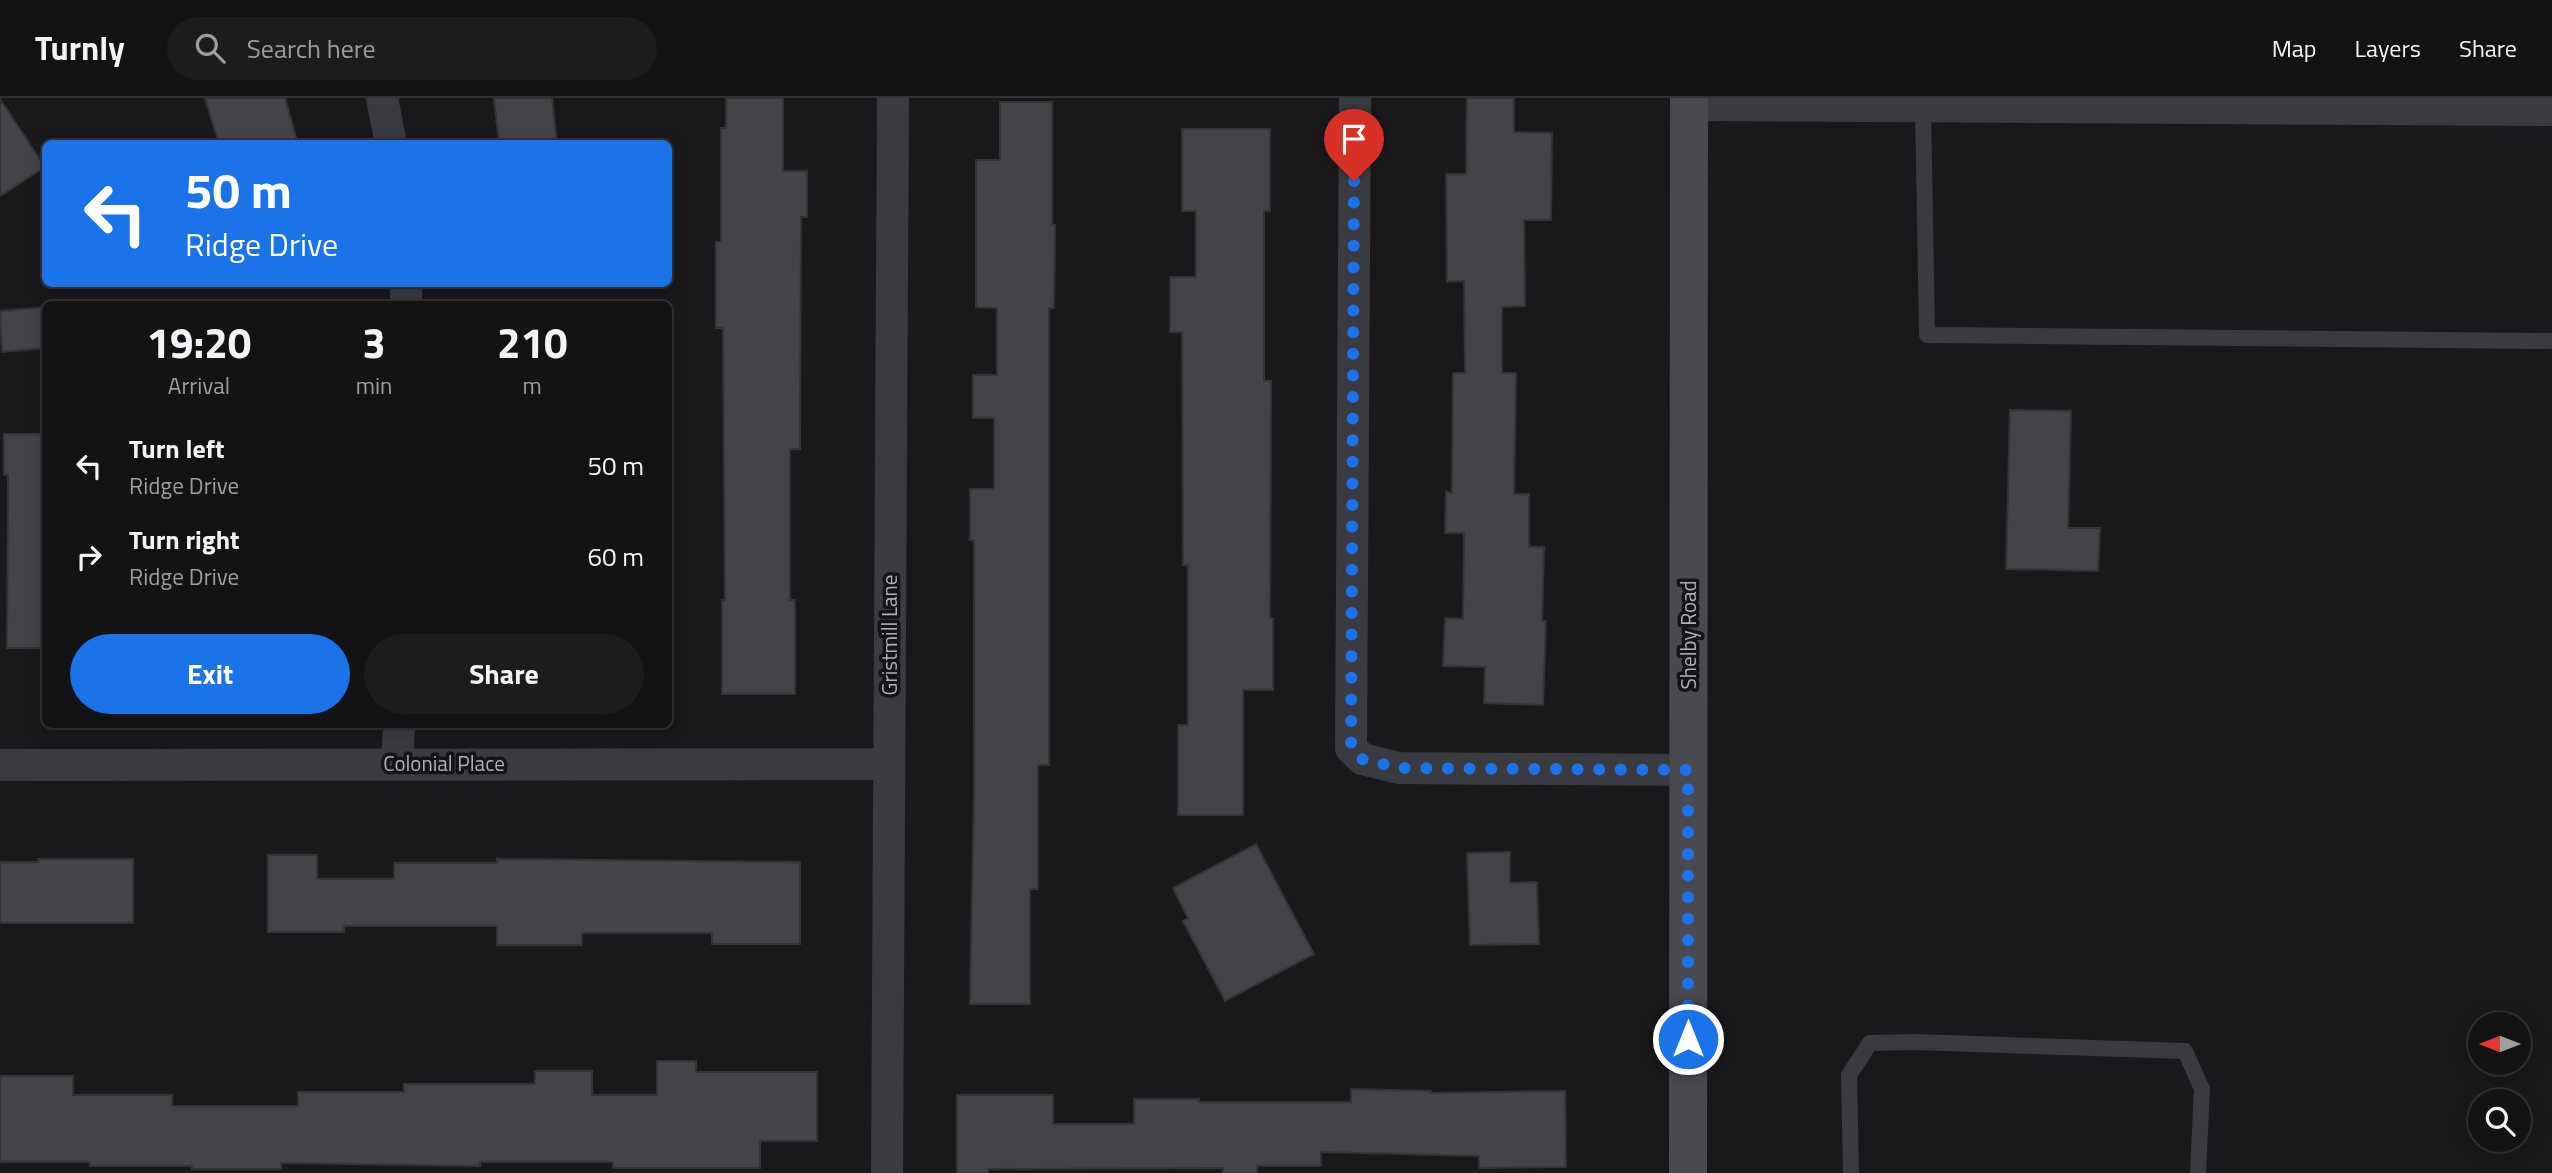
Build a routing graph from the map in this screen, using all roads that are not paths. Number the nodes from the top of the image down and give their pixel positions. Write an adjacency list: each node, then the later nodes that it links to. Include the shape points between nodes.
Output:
1 (383, 98): 8 (street)
2 (893, 98): 12 (street, Gristmill Lane)
3 (1355, 98): 14 (street, via 1351,748 1362,759 1399,768)
4 (1689, 101): 6 (street); 14 (main road, Shelby Road)
5 (2047, 102): 6 (street); 7 (street)
6 (1923, 105): 9 (lane, via 1927,335)
7 (2550, 106)
8 (390, 140)
9 (2552, 341)
10 (399, 728): 11 (street)
11 (397, 763): 12 (street, Colonial Place); 13 (street, Colonial Place)
12 (887, 764): 15 (street, Gristmill Lane)
13 (0, 765)
14 (1688, 770): 16 (main road, Shelby Road)
15 (887, 1173)
16 (1688, 1173)
17 (1851, 1173): 18 (lane, via 1849,1075 1870,1044 1916,1042 2185,1051 2202,1088)
18 (2198, 1173)

